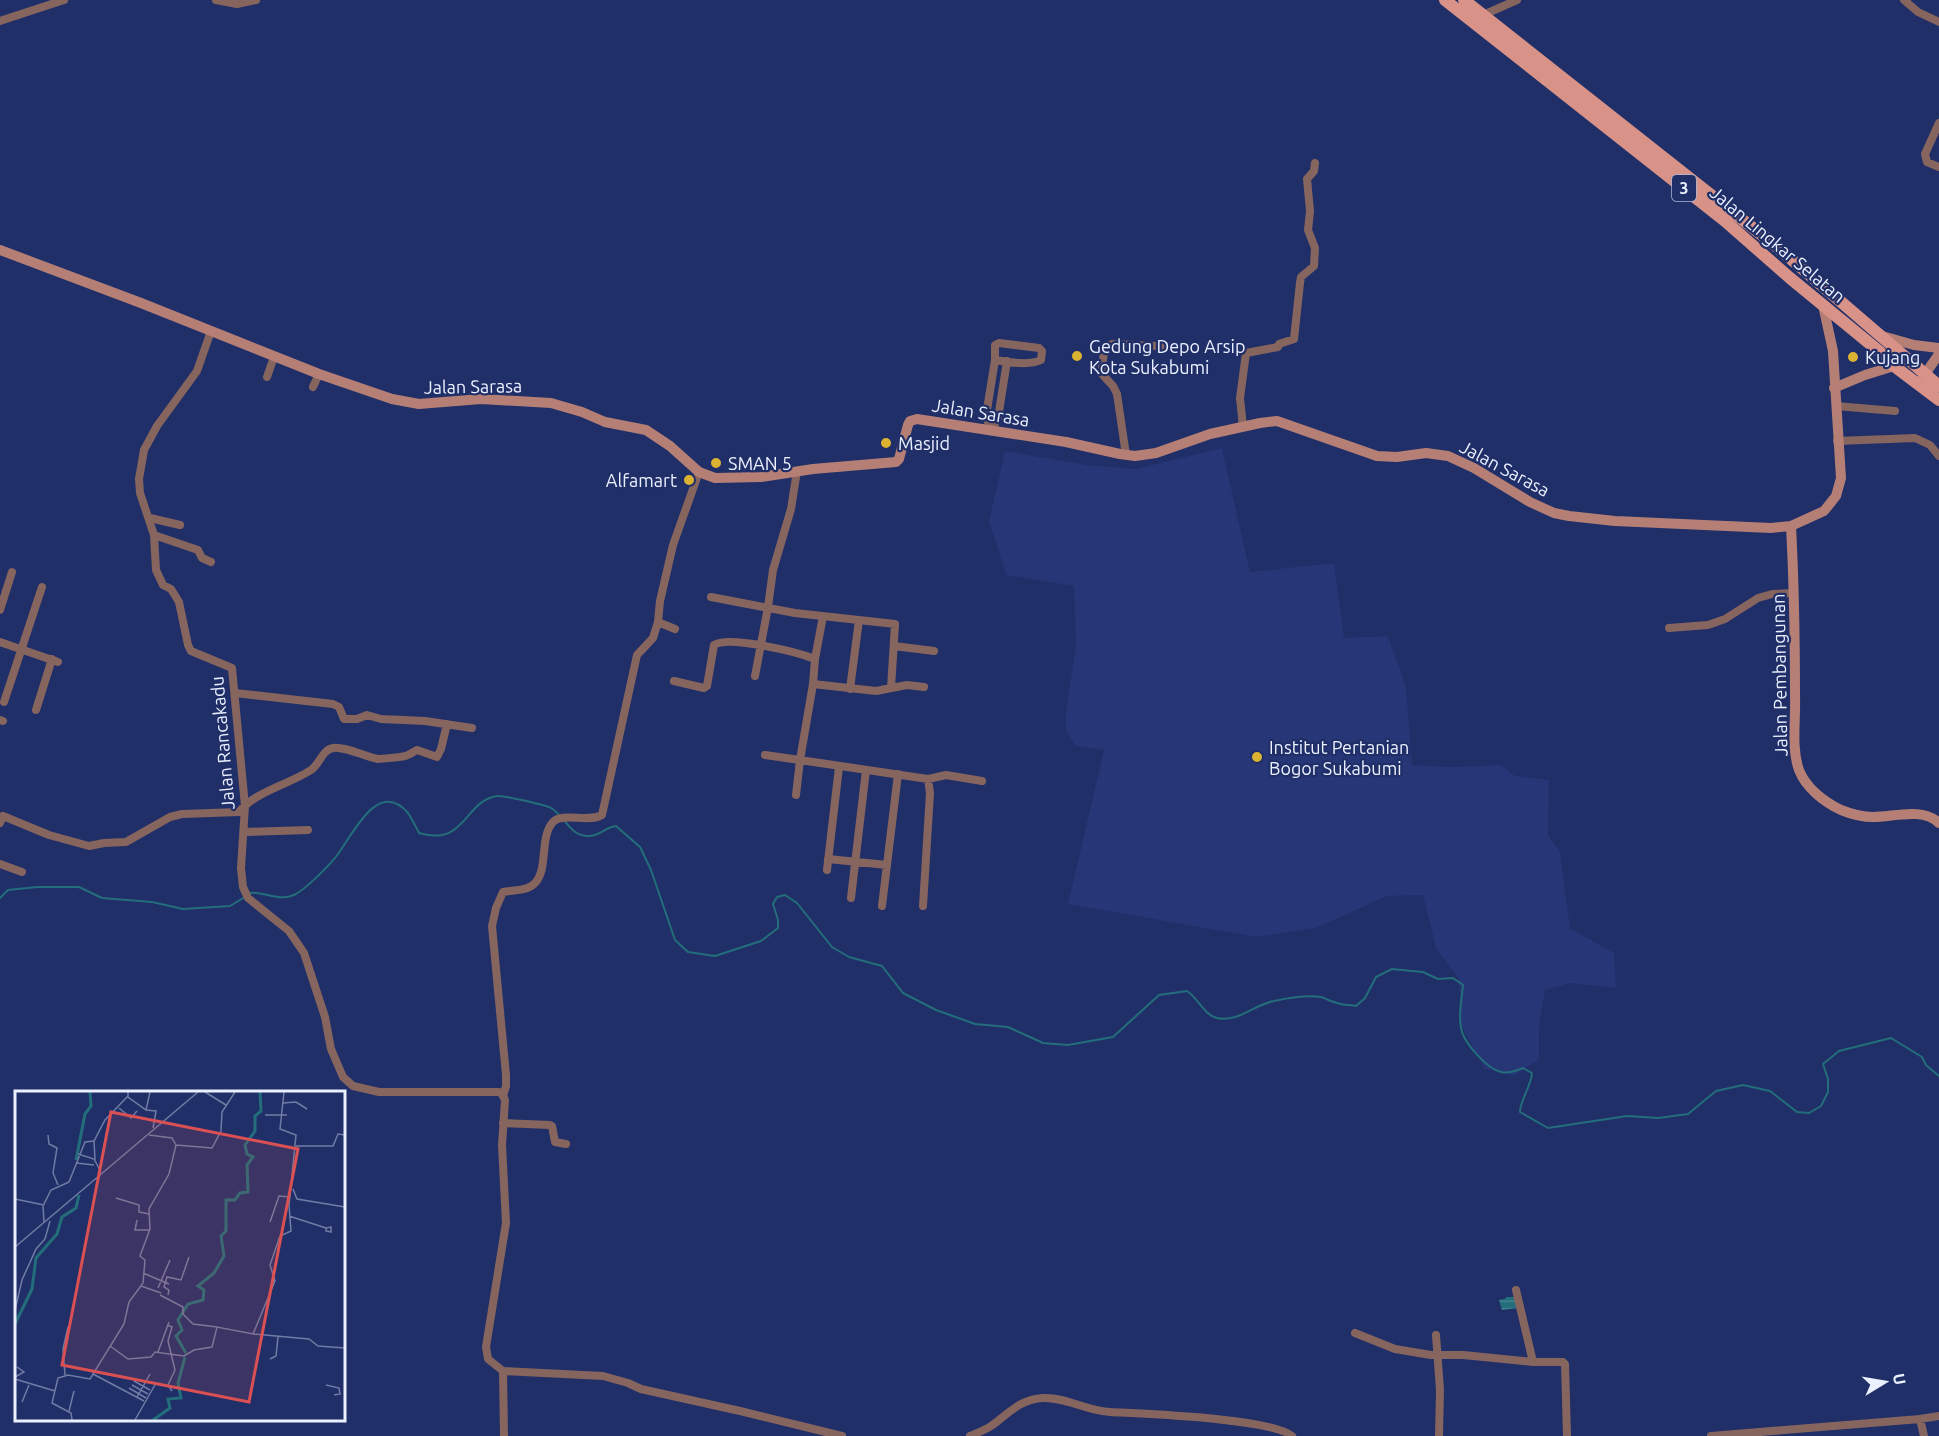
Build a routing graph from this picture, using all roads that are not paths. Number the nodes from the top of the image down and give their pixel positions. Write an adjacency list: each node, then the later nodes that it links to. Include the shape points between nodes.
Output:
1 (64, 0): 9 (street)
2 (216, 0): 3 (street, via 237,4)
3 (256, 0)
4 (1445, 0): 8 (main road, Jalan Lingkar Selatan / 3)
5 (1464, 0): 8 (main road, Jalan Lingkar Selatan / 3)
6 (1517, 0): 8 (street)
7 (1904, 0): 10 (street)
8 (1480, 19): 15 (main road, Jalan Lingkar Selatan / 3); 17 (main road, Jalan Lingkar Selatan / 3, via 1777,247)
9 (0, 21)
10 (1939, 22)
11 (1939, 123): 13 (street, via 1924,154 1927,162)
12 (1315, 163): 35 (street, via 1314,171 1306,179 1314,266 1301,277 1294,339 1278,347 1246,353 1240,399)
13 (1939, 167)
14 (0, 250): 16 (street, Jalan Sarasa)
15 (1823, 305): 25 (main road, Jalan Lingkar Selatan / 3); 31 (street, via 1833,351)
16 (211, 332): 21 (street, Jalan Sarasa); 42 (street, Jalan Rancakadu, via 197,371 144,450 138,478)
17 (1878, 335): 19 (street); 22 (main road, Jalan Lingkar Selatan / 3)
18 (1179, 347): 38 (street, via 1106,346 1101,373 1117,394)
19 (1939, 348)
20 (1939, 354): 28 (street)
21 (274, 357): 26 (street, Jalan Sarasa); 27 (street)
22 (1905, 359): 25 (street); 28 (main road, Jalan Lingkar Selatan / 3)
23 (995, 360): 24 (street); 24 (street, via 997,344 1037,347 1042,351 1039,362); 36 (street, via 986,416)
24 (1007, 361): 36 (street, via 998,418)
25 (1894, 366): 28 (main road, Jalan Lingkar Selatan / 3); 31 (street)
26 (319, 374): 30 (street); 41 (street, Jalan Sarasa, via 419,404 481,399 562,406 605,422 646,430)
27 (267, 376)
28 (1921, 380): 29 (main road); 32 (main road)
29 (1939, 386)
30 (313, 387)
31 (1834, 388): 33 (street)
32 (1939, 400)
33 (1836, 406): 34 (street); 37 (street)
34 (1895, 411)
35 (1243, 426): 38 (street, Jalan Sarasa, via 1156,453); 44 (street, Jalan Sarasa, via 1277,421 1377,456 1448,456 1530,502 1569,516 1752,528)
36 (991, 431): 38 (street, Jalan Sarasa); 40 (street, Jalan Sarasa, via 913,420 906,428 896,462)
37 (1838, 441): 39 (street, via 1916,438 1926,442); 44 (street, via 1841,478 1836,496 1824,511)
38 (1126, 455)
39 (1939, 456)
40 (797, 471): 41 (street, Jalan Sarasa, via 725,479); 51 (street)
41 (699, 472): 55 (street, via 673,545)
42 (150, 518): 43 (street); 45 (street, Jalan Rancakadu)
43 (180, 525)
44 (1791, 526): 49 (street, Jalan Pembangunan)
45 (154, 535): 46 (street, via 198,550); 70 (street, Jalan Rancakadu, via 156,570 163,585 171,589 179,602 188,645 195,654 232,668)
46 (210, 562)
47 (12, 572): 52 (street)
48 (42, 587): 61 (street)
49 (1794, 593): 56 (street, via 1758,598 1708,625); 85 (street, Jalan Pembangunan, via 1796,757 1803,778 1819,796 1849,813 1871,817 1924,815)
50 (711, 597): 51 (street)
51 (768, 607): 53 (street); 59 (street)
52 (0, 610)
53 (823, 616): 54 (street); 63 (street)
54 (859, 620): 60 (street, via 895,624); 69 (street)
55 (658, 622): 57 (street); 97 (street, via 653,638 638,655 602,815 563,817 553,822 534,885 503,892 495,909 493,934 506,1075)
56 (1669, 628)
57 (675, 629)
58 (0, 642): 61 (street)
59 (760, 645): 63 (street); 64 (street); 65 (street, via 717,642 707,686)
60 (894, 646): 62 (street); 68 (street)
61 (21, 648): 71 (street); 72 (street, via 55,660)
62 (934, 651)
63 (815, 658): 66 (street)
64 (755, 676)
65 (674, 681)
66 (813, 684): 69 (street); 76 (street)
67 (924, 687): 68 (street)
68 (891, 688): 69 (street)
69 (850, 689)
70 (235, 693): 73 (street, via 333,704 339,707 344,719 367,715 381,720); 83 (street, Jalan Rancakadu)
71 (4, 702)
72 (36, 710)
73 (447, 724): 74 (street); 83 (street, via 437,757 417,750 407,757 381,760 332,748 311,770)
74 (472, 728)
75 (765, 754): 76 (street)
76 (800, 760): 77 (street); 82 (street)
77 (839, 767): 78 (street); 88 (street)
78 (866, 770): 79 (street); 89 (street)
79 (898, 774): 80 (street); 91 (street)
80 (928, 779): 81 (street, via 946,774); 96 (street)
81 (982, 781)
82 (796, 795)
83 (244, 806): 84 (street, via 234,814 182,814 126,842 88,846 3,816); 87 (street, Jalan Rancakadu)
84 (0, 823)
85 (1939, 823)
86 (308, 830): 87 (street)
87 (244, 831): 97 (street, Jalan Rancakadu, via 243,887 248,898 289,931 304,953 326,1017 331,1049 347,1082 379,1092 498,1092)
88 (828, 859): 89 (street); 92 (street)
89 (857, 861): 91 (street); 94 (street)
90 (0, 864): 93 (street)
91 (887, 865): 95 (street)
92 (827, 870)
93 (22, 872)
94 (851, 898)
95 (882, 906)
96 (923, 906)
97 (503, 1096): 98 (street)
98 (503, 1123): 99 (street, via 552,1126 555,1142); 105 (street, via 506,1223 486,1347 488,1359)
99 (566, 1144)
100 (1516, 1290): 104 (street)
101 (1355, 1333): 103 (street, via 1395,1349)
102 (1436, 1335): 103 (street)
103 (1438, 1355): 104 (street); 112 (street)
104 (1533, 1362): 113 (street, via 1565,1365)
105 (502, 1371): 108 (street); 109 (street, via 603,1376 641,1389)
106 (1939, 1416): 107 (street)
107 (1920, 1419): 114 (street); 115 (street)
108 (504, 1436)
109 (842, 1436)
110 (970, 1436): 111 (street, via 990,1427 1018,1405 1042,1398 1109,1412 1248,1424)
111 (1292, 1436)
112 (1439, 1436)
113 (1567, 1436)
114 (1711, 1436)
115 (1924, 1436)

